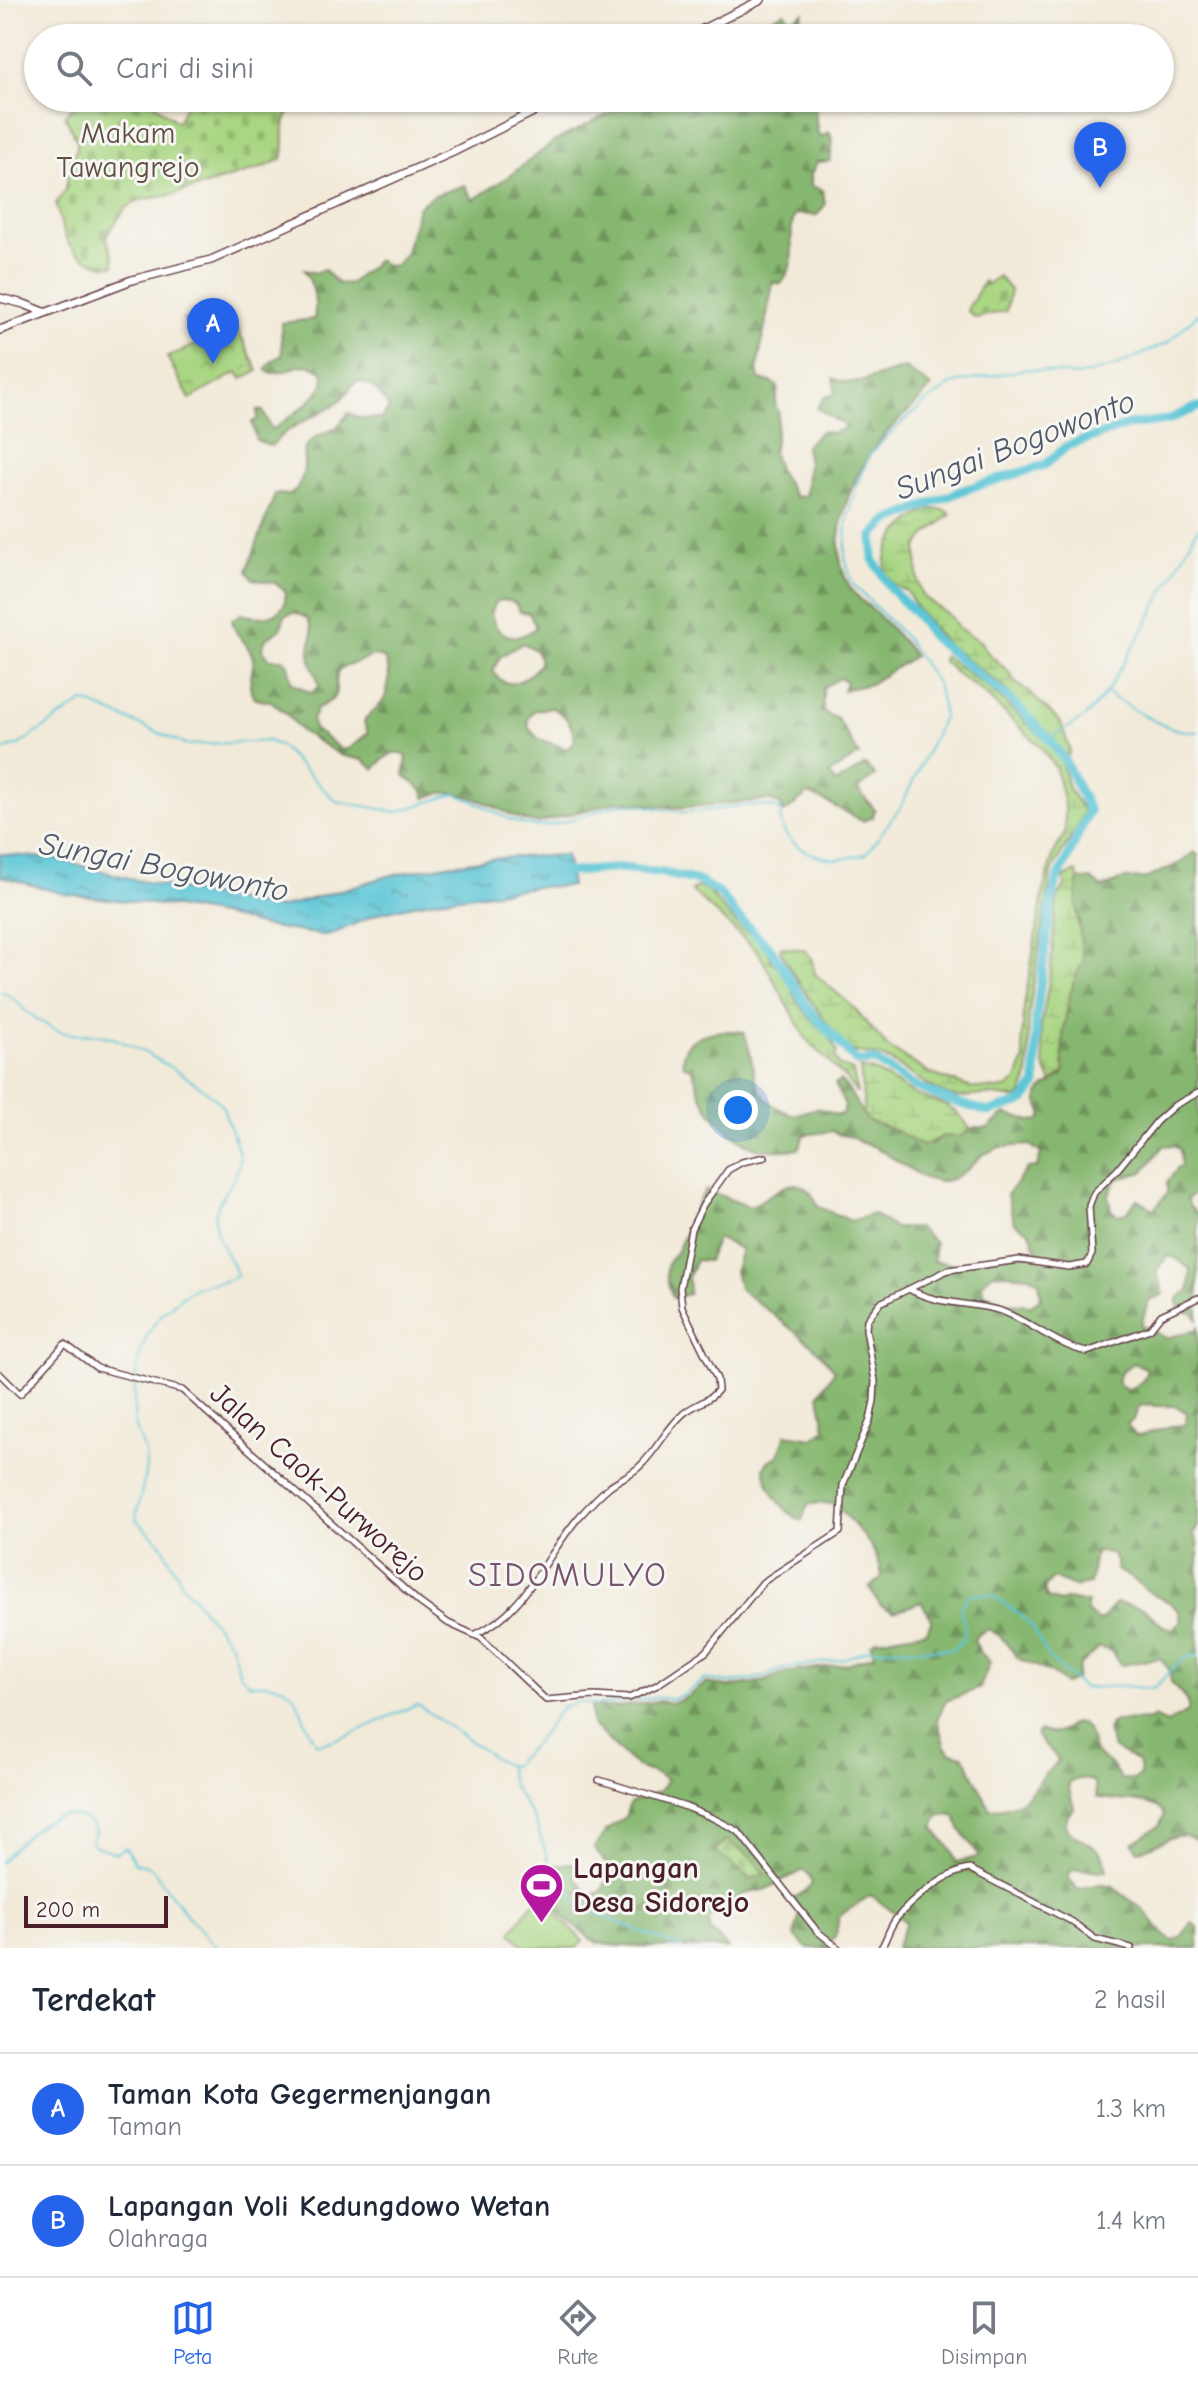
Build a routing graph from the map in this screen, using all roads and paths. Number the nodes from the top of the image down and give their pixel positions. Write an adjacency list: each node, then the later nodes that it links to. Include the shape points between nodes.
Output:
1 (761, 0): 2 (main road)
2 (713, 24)
3 (532, 112): 5 (main road, via 211,260 132,280)
4 (0, 298): 5 (main road)
5 (44, 312): 6 (main road)
6 (0, 330)
7 (1198, 1093): 9 (street, Jalan Caok-Purworejo, via 1157,1121 1094,1193 1087,1264 1007,1261 948,1270)
8 (765, 1157): 12 (street, via 728,1170 691,1229 680,1288 682,1307 718,1390 681,1415 638,1468 582,1514 512,1611)
9 (909, 1289): 10 (street, via 926,1298 1004,1312 1087,1352 1150,1329 1161,1315); 12 (street, Jalan Caok-Purworejo, via 880,1303 867,1320 876,1392 843,1485 840,1532 763,1582 703,1654 629,1698 546,1700)
10 (1198, 1298)
11 (0, 1374): 12 (street, Jalan Caok-Purworejo, via 20,1394 65,1344 97,1368 177,1387 419,1602)
12 (475, 1635)
13 (599, 1780): 14 (street, via 686,1807 738,1831 817,1931)
14 (838, 1948)
15 (881, 1948): 16 (street, via 894,1922 921,1896 949,1876 970,1869 1095,1939)
16 (1131, 1948)

